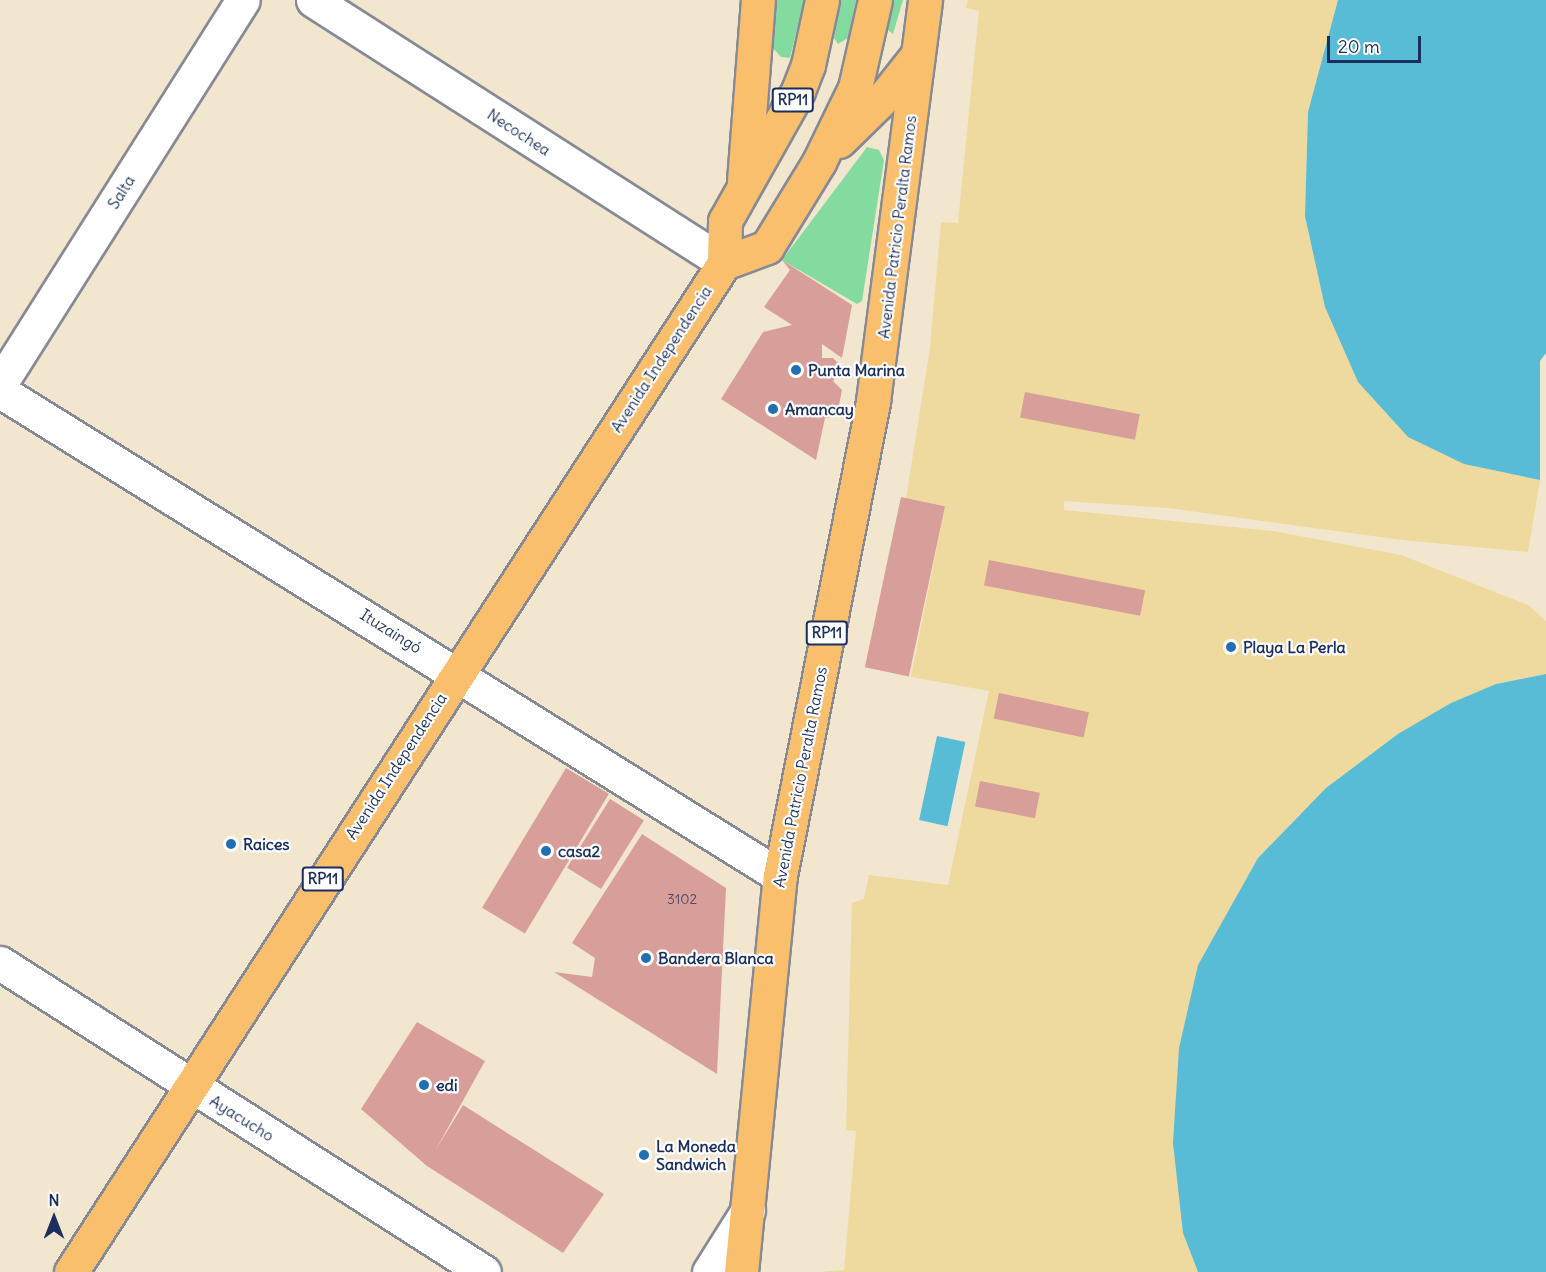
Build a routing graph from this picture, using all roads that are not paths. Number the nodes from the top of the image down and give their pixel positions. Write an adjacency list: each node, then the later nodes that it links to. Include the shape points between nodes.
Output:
1 (243, 0): 11 (street, Salta)
2 (313, 0): 10 (street, Necochea)
3 (758, 0): 9 (main road)
4 (822, 0): 9 (main road, RP11, via 808,65 798,91)
5 (875, 0): 8 (main road, via 855,88)
6 (925, 0): 7 (main road, Avenida Patricio Peralta Ramos / RP11)
7 (916, 57): 8 (main road, via 885,96); 14 (main road, Avenida Patricio Peralta Ramos / RP11, via 904,184 873,401)
8 (819, 162): 10 (main road, via 767,248)
9 (743, 193): 10 (main road, RP11, via 726,221)
10 (724, 263): 13 (main road, Avenida Independencia / RP11)
11 (0, 384)
12 (0, 391): 13 (street, Ituzaingó)
13 (456, 672): 14 (street, Ituzaingó); 16 (main road, Avenida Independencia / RP11)
14 (780, 876): 17 (main road, Avenida Patricio Peralta Ramos / RP11)
15 (0, 963): 16 (street, Ayacucho)
16 (190, 1086): 18 (main road, Avenida Independencia / RP11); 19 (street, Ayacucho)
17 (748, 1210): 20 (street); 21 (main road, Avenida Patricio Peralta Ramos / RP11)
18 (71, 1272)
19 (484, 1272)
20 (709, 1272)
21 (741, 1272)

